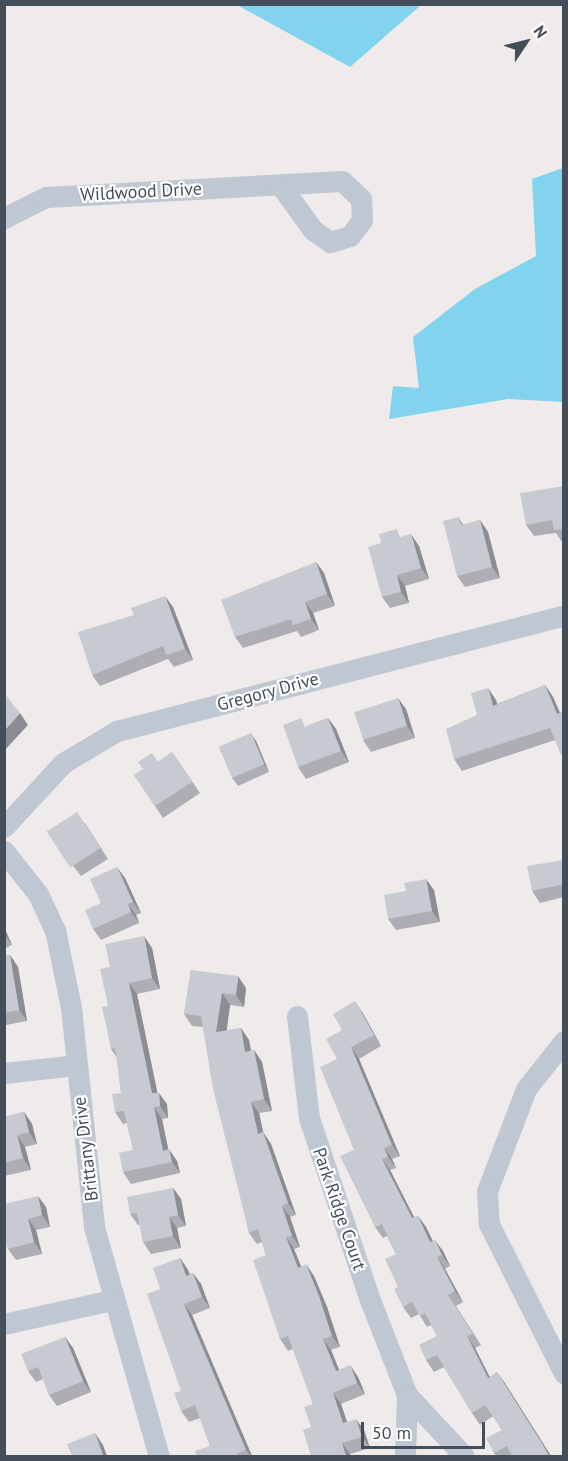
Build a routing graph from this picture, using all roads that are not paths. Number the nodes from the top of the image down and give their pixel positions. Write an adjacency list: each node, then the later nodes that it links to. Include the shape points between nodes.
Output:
1 (281, 186): 2 (street, Wildwood Drive, via 46,197)
2 (4, 218)
3 (564, 615): 4 (street, Gregory Drive, via 117,731 63,763)
4 (4, 826)
5 (4, 851): 8 (street, Brittany Drive, via 38,894 55,930)
6 (297, 1016): 13 (street, Park Ridge Court, via 309,1118 323,1173)
7 (564, 1041): 12 (street, via 526,1089 487,1191 489,1224)
8 (76, 1065): 9 (street); 10 (street, Brittany Drive, via 94,1227)
9 (4, 1073)
10 (111, 1300): 11 (street); 14 (street, Brittany Drive)
11 (4, 1324)
12 (564, 1372)
13 (406, 1395): 15 (street, Park Ridge Court); 16 (street, Park Ridge Court)
14 (159, 1456)
15 (405, 1456)
16 (464, 1456)

